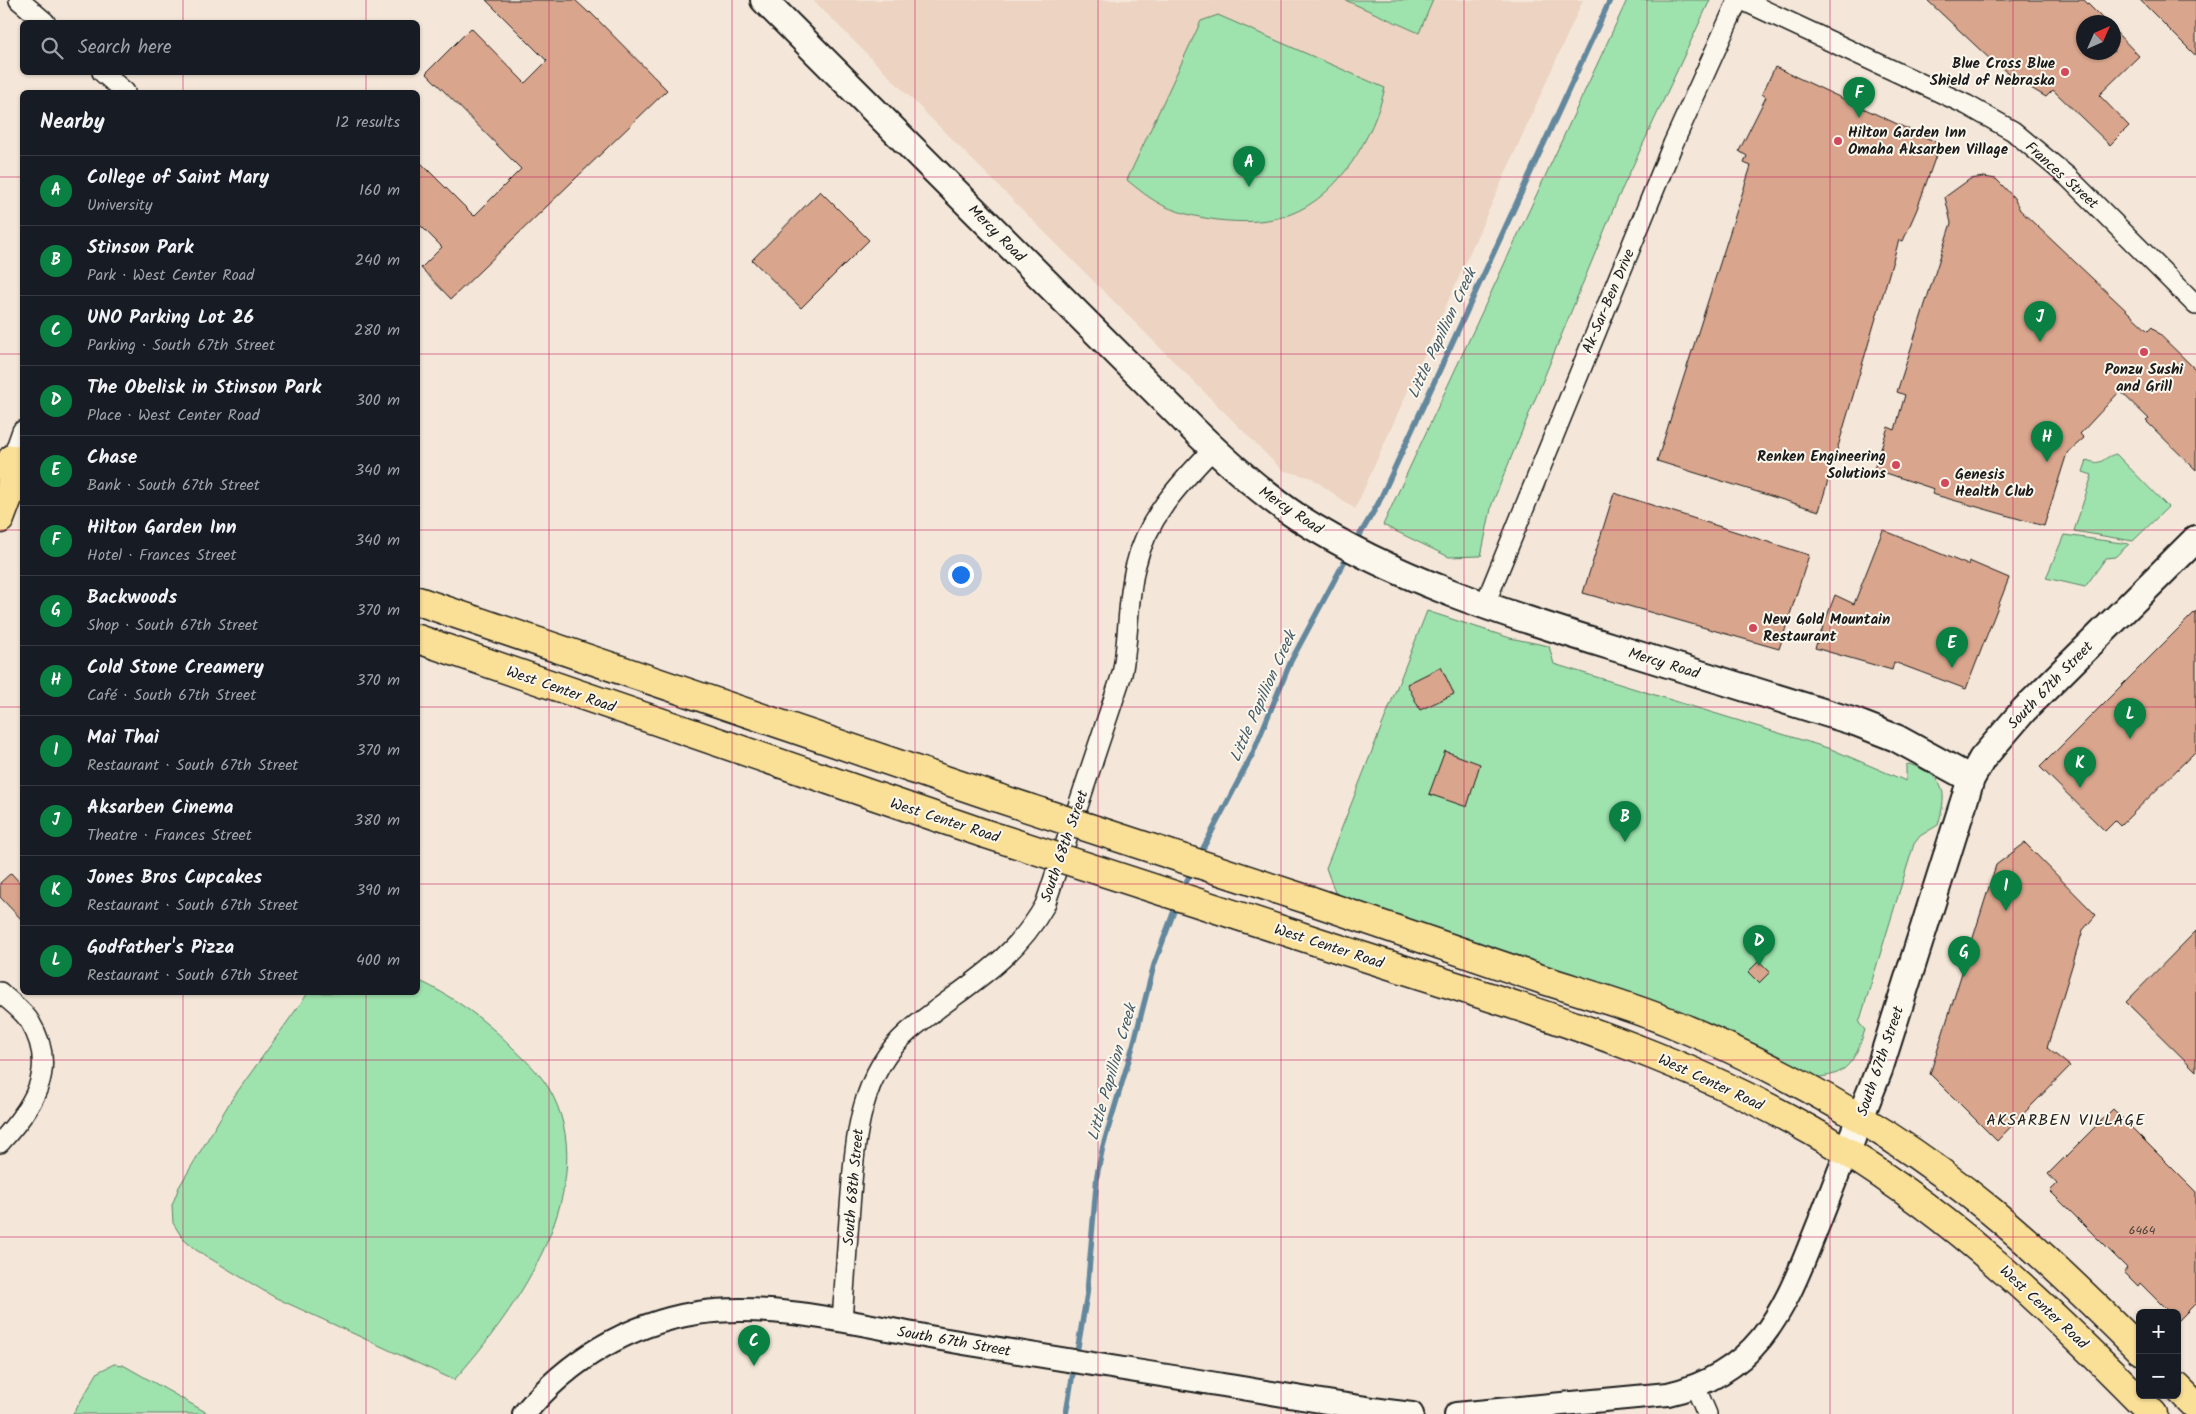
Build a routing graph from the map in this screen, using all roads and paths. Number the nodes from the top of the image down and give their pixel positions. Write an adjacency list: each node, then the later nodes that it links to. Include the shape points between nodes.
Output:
1 (19, 0): 5 (street)
2 (764, 0): 10 (main road, Mercy Road)
3 (1738, 0): 15 (street, Ak-Sar-Ben Drive, via 1673,144)
4 (1742, 0): 8 (street, Frances Street, via 1967,105 2013,132 2068,177)
5 (43, 20)
6 (105, 75): 7 (street)
7 (123, 90)
8 (2196, 305)
9 (20, 435): 11 (street)
10 (1213, 448): 15 (main road, Mercy Road, via 1284,508 1364,554 1427,583); 22 (street, South 68th Street, via 1172,492 1142,544 1132,581 1129,635 1122,674 1045,905 1032,928 1012,951 902,1039 868,1090 856,1136)
11 (9, 460): 12 (main road, via 12,477)
12 (8, 502)
13 (2196, 539): 17 (main road, South 67th Street, via 2024,710 1982,759)
14 (420, 602): 19 (main road, bridge, via 994,797 1606,998 1670,1022 1752,1060)
15 (1485, 604): 17 (main road, Mercy Road, via 1560,631 1855,722 1896,738)
16 (420, 640): 21 (main road, West Center Road, bridge, via 983,833 1648,1053 1756,1102)
17 (1971, 779): 19 (main road, South 67th Street, via 1879,1070)
18 (0, 992): 20 (street, via 30,1022 40,1046 43,1068 31,1106)
19 (1860, 1119): 21 (main road, South 67th Street); 23 (main road, via 1990,1210 2055,1267)
20 (0, 1144)
21 (1847, 1152): 24 (street, South 67th Street, via 1794,1286 1773,1324 1741,1359); 31 (main road, West Center Road, via 1930,1209 2009,1273)
22 (842, 1320): 27 (street, South 67th Street, via 732,1311 697,1313 667,1320 622,1336 589,1354 551,1384); 28 (street, South 67th Street, via 945,1340)
23 (2136, 1346)
24 (1694, 1386): 29 (street, South 67th Street, via 1657,1396); 30 (street)
25 (2181, 1392): 26 (main road)
26 (2196, 1406)
27 (524, 1414)
28 (1412, 1414)
29 (1456, 1414)
30 (1707, 1414)
31 (2153, 1414)

